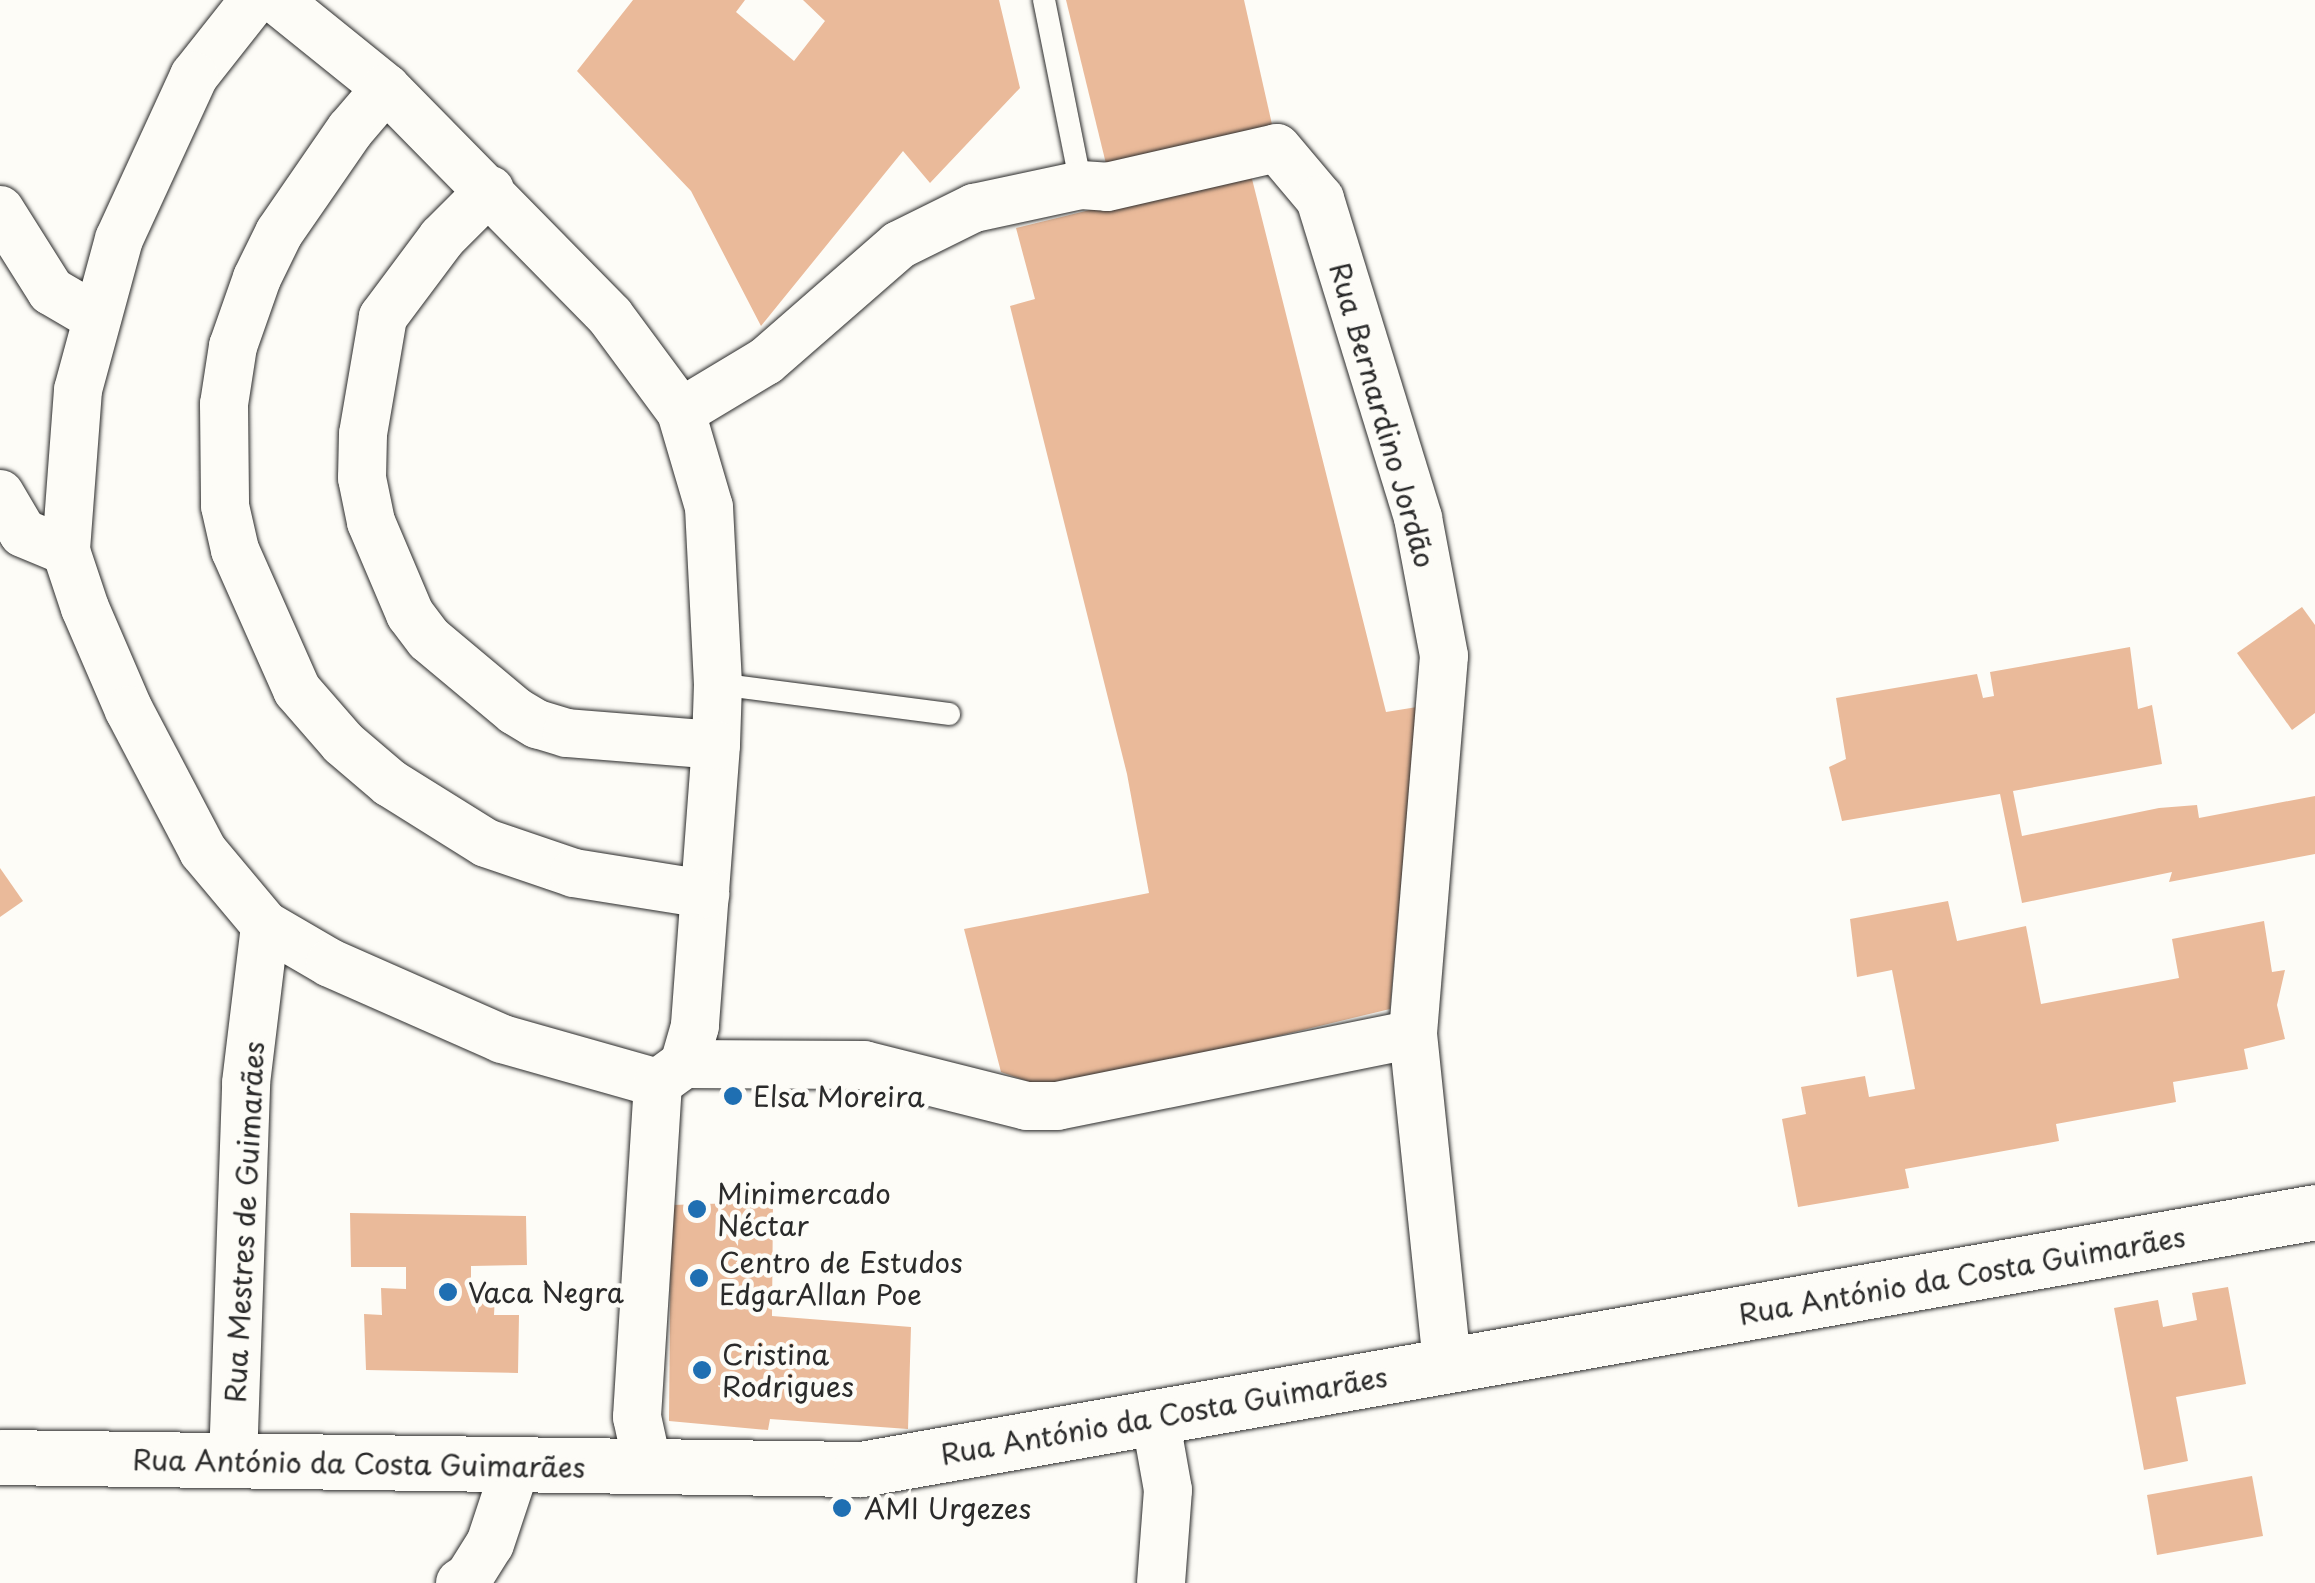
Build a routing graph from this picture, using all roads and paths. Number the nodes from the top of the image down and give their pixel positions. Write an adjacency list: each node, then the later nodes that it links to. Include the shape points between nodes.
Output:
1 (254, 0): 8 (street, via 194,76 119,239)
2 (277, 0): 4 (street)
3 (1044, 0): 5 (lane)
4 (386, 88): 6 (street); 15 (street, via 279,233 233,346 224,404 224,487 235,550 297,690 390,784 486,842 574,872)
5 (1080, 186): 9 (street, Rua Bernardino Jordão, via 974,208 899,245 766,362); 17 (street, Rua Bernardino Jordão, via 1106,187 1277,148 1320,199 1418,518 1444,656)
6 (490, 190): 9 (street, via 610,316); 14 (street, via 442,238 383,316 363,434 362,478 372,522 410,614 429,640 516,711 567,732)
7 (0, 210): 8 (street, via 52,292)
8 (98, 318): 11 (street, via 78,390)
9 (681, 412): 12 (street, via 709,508)
10 (0, 494): 11 (street, via 23,533)
11 (66, 551): 16 (street, via 129,710 203,851)
12 (718, 684): 13 (lane); 14 (street)
13 (949, 714)
14 (716, 744): 15 (street)
15 (705, 894): 18 (street, via 695,1026)
16 (265, 924): 18 (street, via 330,963 502,1040); 23 (street, Rua Mestres de Guimarães, via 246,1083)
17 (1413, 1034): 18 (street, via 1057,1106 1028,1106 864,1064); 20 (street, Rua Bernardino Jordão)
18 (671, 1074): 25 (street, via 637,1416)
19 (2315, 1212): 20 (main road, Rua António da Costa Guimarães)
20 (1447, 1364): 21 (main road, Rua António da Costa Guimarães)
21 (1156, 1417): 25 (main road, Rua António da Costa Guimarães, via 860,1469); 27 (street, via 1168,1490)
22 (0, 1458): 23 (main road, Rua António da Costa Guimarães)
23 (234, 1461): 24 (main road, Rua António da Costa Guimarães)
24 (516, 1466): 25 (main road, Rua António da Costa Guimarães); 26 (street, via 490,1544)
25 (648, 1467)
26 (466, 1581)
27 (1161, 1583)

